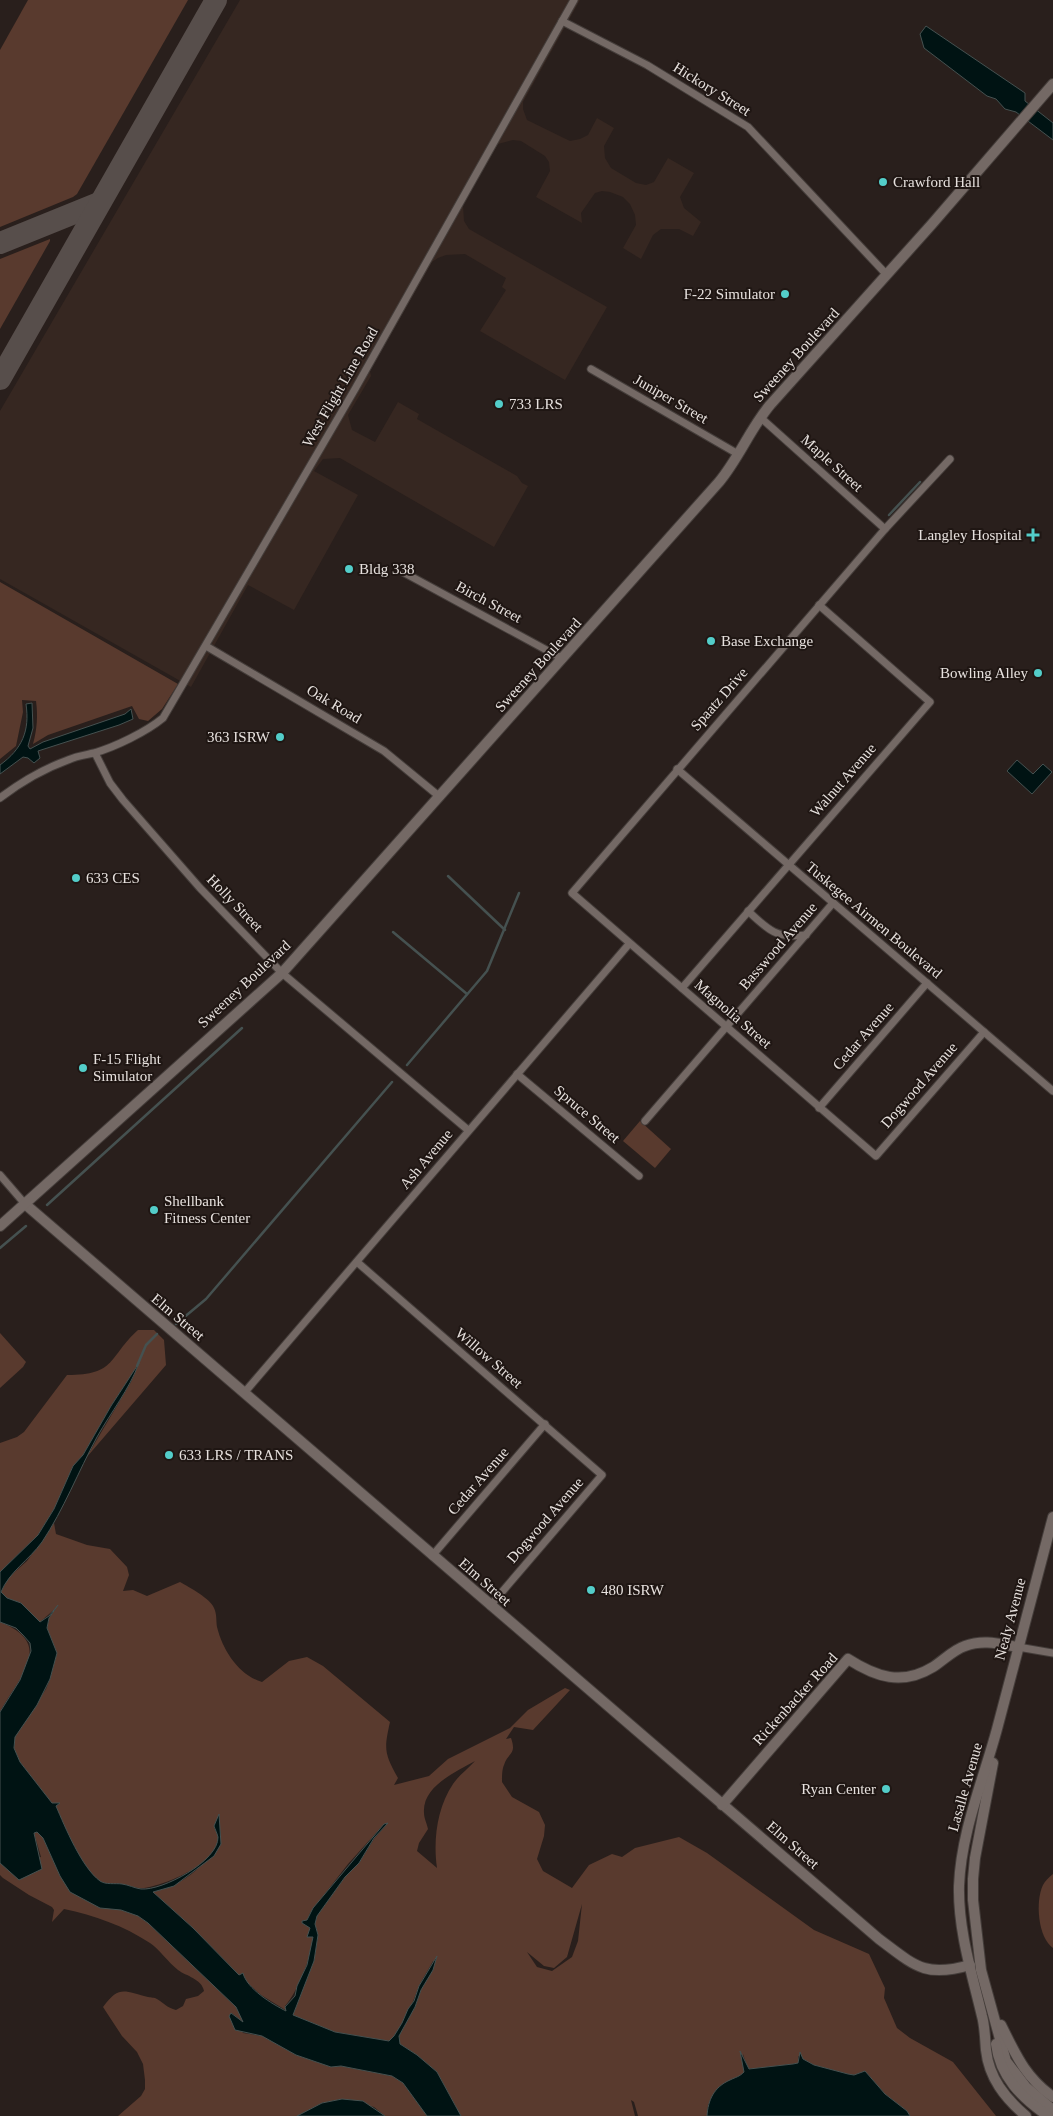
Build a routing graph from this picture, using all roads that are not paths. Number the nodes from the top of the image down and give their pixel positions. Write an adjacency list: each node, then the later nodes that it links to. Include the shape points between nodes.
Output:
1 (574, 0): 2 (street, West Flight Line Road)
2 (562, 21): 4 (street, Hickory Street, via 647,65 748,127); 12 (street, West Flight Line Road)
3 (1053, 84): 4 (main road, Sweeney Boulevard)
4 (887, 275): 6 (main road, Sweeney Boulevard)
5 (590, 369): 7 (street, Juniper Street)
6 (760, 417): 7 (main road, Sweeney Boulevard); 9 (street, Maple Street)
7 (738, 454): 13 (main road, Sweeney Boulevard, via 720,482)
8 (950, 459): 9 (street, Spaatz Drive)
9 (885, 529): 11 (street, Spaatz Drive)
10 (401, 571): 13 (street, Birch Street)
11 (819, 605): 15 (street, Spaatz Drive); 18 (street, Walnut Avenue, via 930,702)
12 (206, 646): 14 (street, West Flight Line Road, via 163,718 149,729); 16 (street, Oak Road, via 384,751)
13 (563, 659): 16 (main road, Sweeney Boulevard)
14 (95, 753): 17 (street, West Flight Line Road, via 49,767); 24 (street, Holly Street, via 123,800 200,888)
15 (677, 769): 18 (street, Tuskegee Airmen Boulevard); 19 (street, Spaatz Drive)
16 (440, 797): 24 (main road, Sweeney Boulevard)
17 (0, 798)
18 (788, 865): 20 (street, Tuskegee Airmen Boulevard); 21 (street, Walnut Avenue)
19 (572, 893): 23 (street, Magnolia Street)
20 (833, 903): 22 (street, Basswood Avenue); 25 (street, Tuskegee Airmen Boulevard)
21 (748, 911): 22 (street, via 779,935); 26 (street, Walnut Avenue)
22 (806, 935): 27 (street, Basswood Avenue)
23 (629, 944): 26 (street, Magnolia Street); 29 (street, Ash Avenue)
24 (282, 973): 33 (street, Holly Street); 37 (main road, Sweeney Boulevard)
25 (927, 983): 28 (street, Tuskegee Airmen Boulevard); 31 (street, Cedar Avenue)
26 (682, 988): 27 (street, Magnolia Street)
27 (727, 1026): 31 (street, Magnolia Street); 32 (street, Basswood Avenue)
28 (984, 1032): 30 (street, Tuskegee Airmen Boulevard); 34 (street, Dogwood Avenue)
29 (518, 1074): 33 (street, Ash Avenue); 36 (street, Spruce Street)
30 (1053, 1091)
31 (820, 1108): 34 (street, Magnolia Street)
32 (645, 1121)
33 (468, 1130): 39 (street, Ash Avenue)
34 (876, 1156)
35 (0, 1175): 37 (street, Elm Street)
36 (639, 1176)
37 (25, 1204): 38 (main road, Sweeney Boulevard); 40 (main road, Elm Street)
38 (0, 1226)
39 (357, 1262): 40 (street, Ash Avenue); 41 (street, Willow Street)
40 (244, 1393): 44 (main road, Elm Street)
41 (545, 1424): 42 (street, Willow Street); 44 (street, Cedar Avenue)
42 (602, 1475): 45 (street, Dogwood Avenue)
43 (1053, 1517): 46 (main road, Nealy Avenue)
44 (432, 1556): 45 (main road, Elm Street)
45 (490, 1606): 49 (main road, Elm Street)
46 (1018, 1648): 47 (street); 48 (main road, Nealy Avenue); 49 (main road, Rickenbacker Road, via 987,1642 966,1646 921,1674 904,1678 867,1671 848,1659)
47 (1053, 1653)
48 (997, 1730): 50 (main road, Lasalle Avenue, via 970,1820 960,1871 961,1920); 51 (main road, Lasalle Avenue, via 973,1879 981,1970)
49 (722, 1805): 50 (main road, Elm Street, via 910,1963 934,1971)
50 (970, 1965): 54 (main road, Lasalle Avenue, via 991,2073 1001,2091)
51 (991, 2006): 52 (main road, Lasalle Avenue, via 1019,2063 1040,2088); 53 (main road, Lasalle Avenue, via 1006,2061 1026,2087); 55 (main road, Lasalle Avenue, via 998,2059 1006,2076 1028,2102)
52 (1053, 2097)
53 (1053, 2110)
54 (1026, 2116)
55 (1048, 2116)

